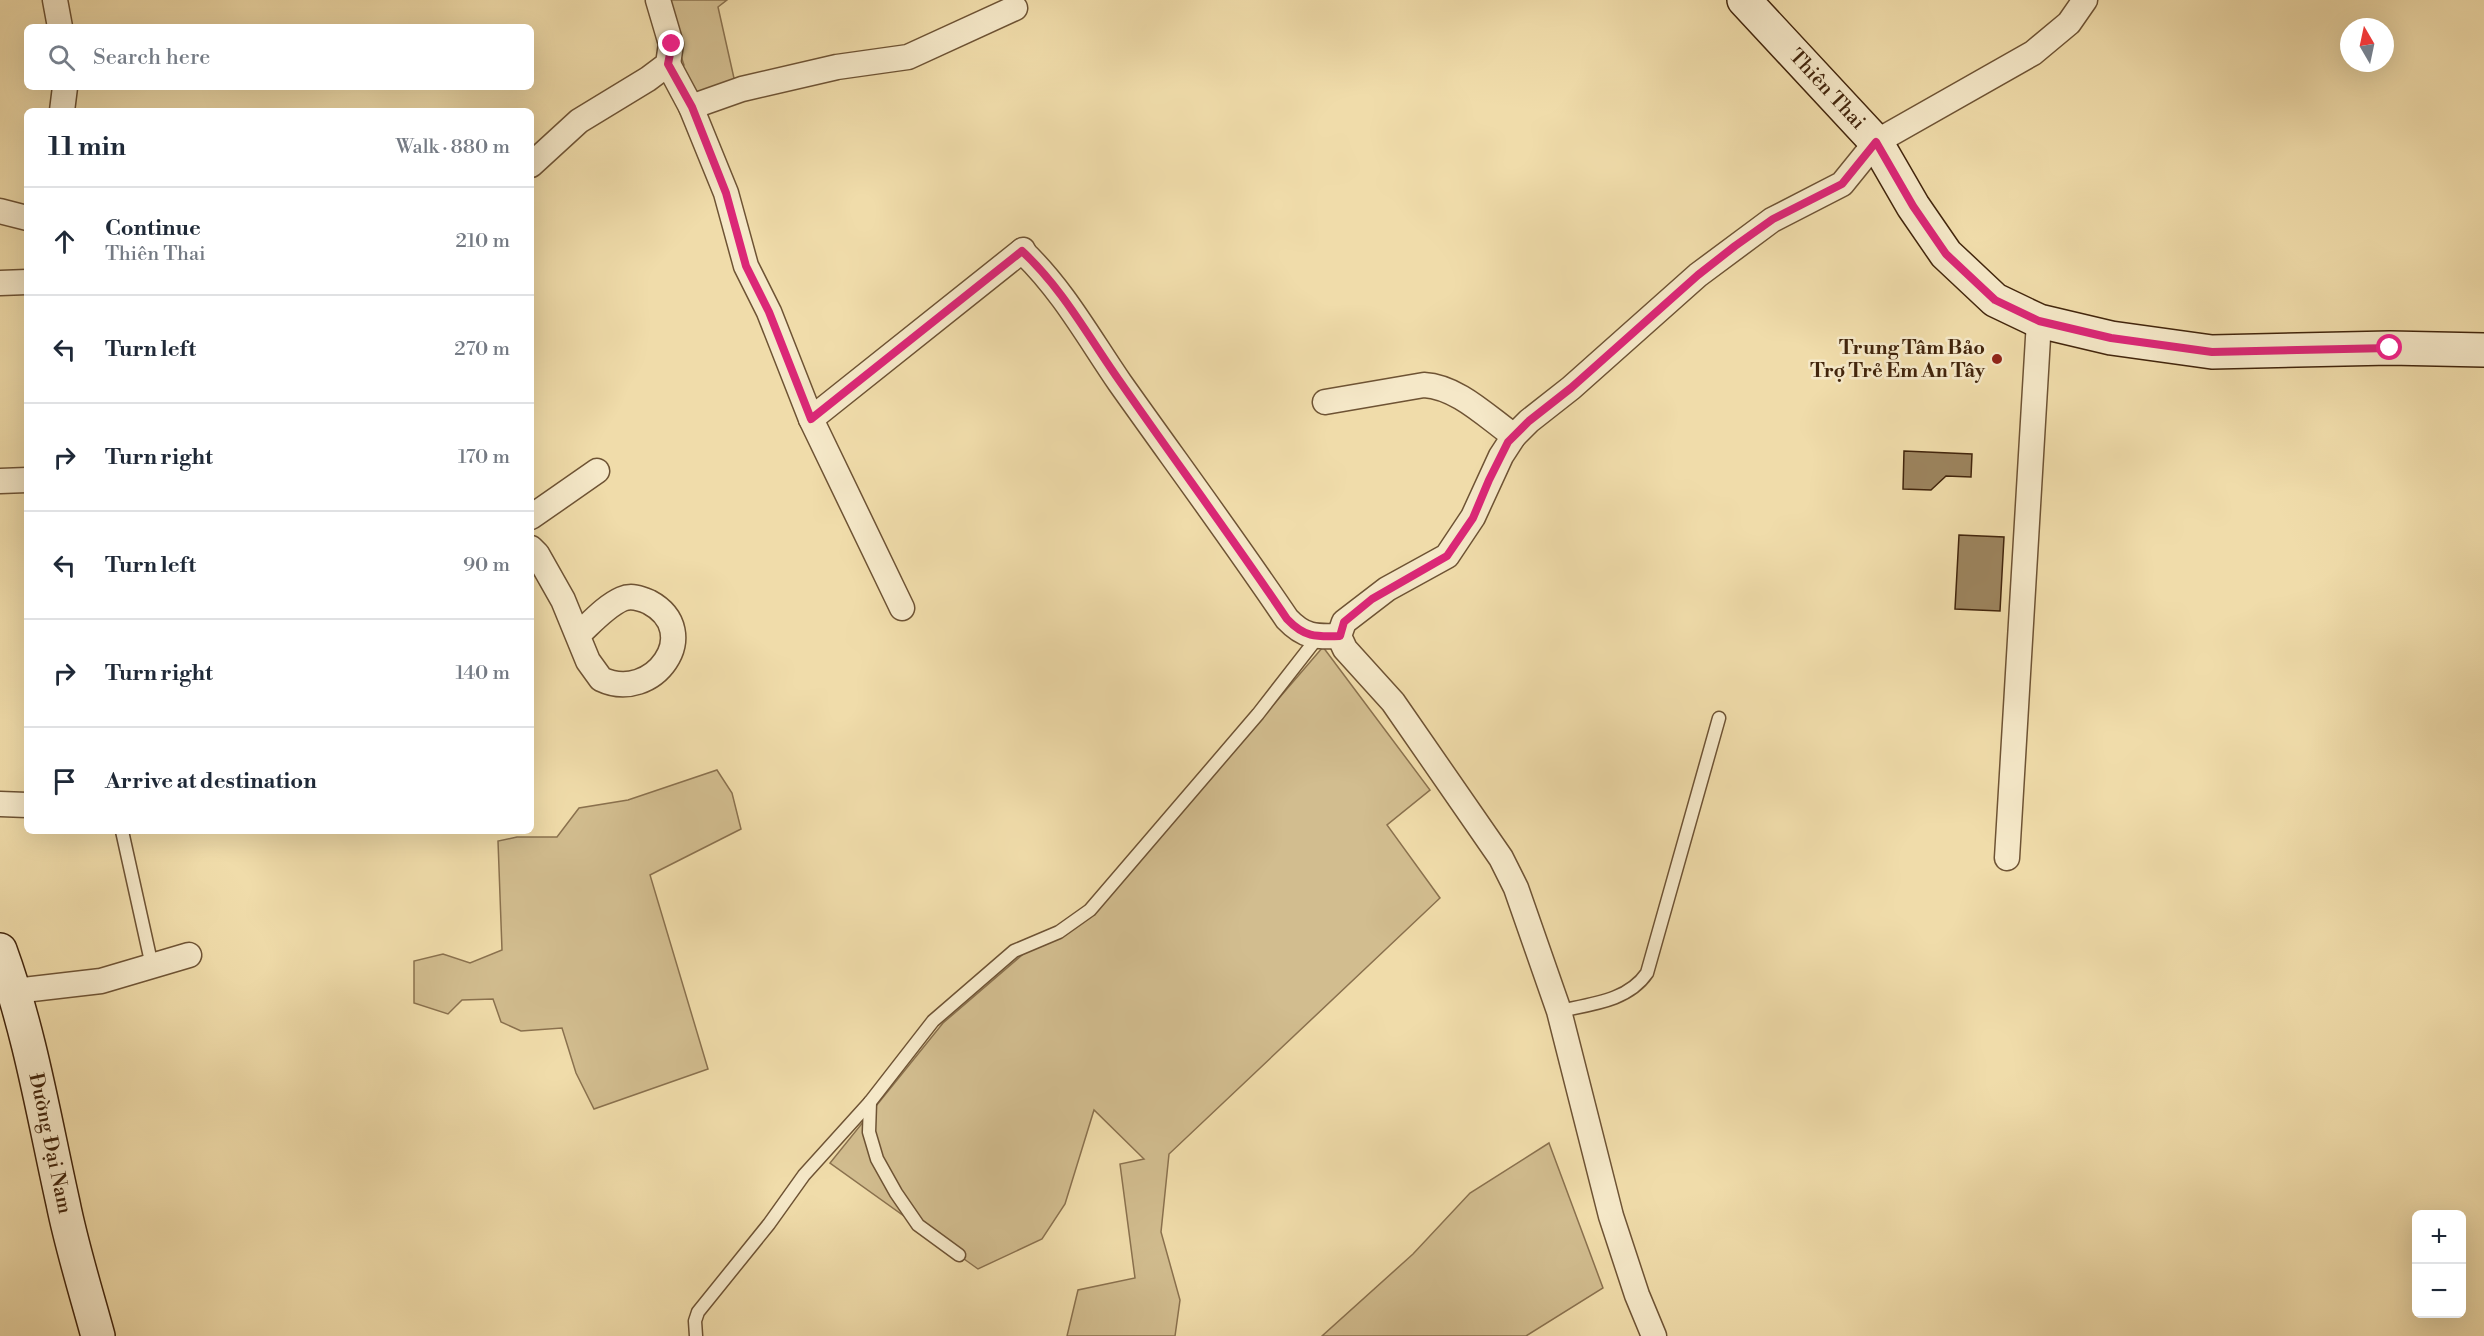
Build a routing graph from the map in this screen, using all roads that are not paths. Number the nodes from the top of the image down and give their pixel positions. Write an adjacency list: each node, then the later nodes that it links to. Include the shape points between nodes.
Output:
1 (55, 0): 6 (street)
2 (658, 0): 7 (street, via 672,44)
3 (1744, 0): 11 (street, Thiên Thai)
4 (2085, 0): 11 (street, via 2068,23 2033,53)
5 (1015, 8): 9 (street, via 908,57 837,67 742,89)
6 (59, 24)
7 (668, 64): 9 (street); 12 (street, via 579,121)
8 (65, 90): 10 (street)
9 (692, 107): 20 (street, via 726,193 746,266 769,312)
10 (62, 108)
11 (1876, 142): 17 (street, Thiên Thai, via 1946,254 1995,300); 21 (street, via 1842,184 1773,219 1735,246)
12 (534, 162)
13 (0, 211): 14 (street)
14 (24, 217)
15 (24, 282): 16 (street)
16 (0, 283)
17 (2039, 321): 18 (street, Thiên Thai, via 2111,338 2212,352); 34 (street)
18 (2484, 350)
19 (1325, 402): 21 (street, via 1437,386)
20 (811, 419): 27 (street); 29 (street, via 1023,251 1077,317 1287,619 1298,631)
21 (1514, 435): 29 (street, via 1473,518 1447,556 1372,599)
22 (597, 471): 25 (street)
23 (24, 480): 24 (street)
24 (0, 481)
25 (534, 515)
26 (534, 553): 28 (street)
27 (902, 608)
28 (579, 634)
29 (1331, 636): 39 (street, via 1393,702 1500,858 1520,899); 40 (lane, via 1314,642 1090,910 1059,932 1014,951 933,1021)
30 (1719, 718): 39 (lane, via 1647,973 1639,985 1622,996)
31 (0, 804): 32 (street)
32 (24, 805)
33 (123, 834): 37 (lane)
34 (2007, 858)
35 (0, 950): 38 (street, Đường Đại Nam)
36 (189, 955): 37 (street)
37 (152, 966): 38 (street, via 101,981)
38 (15, 991): 42 (street, Đường Đại Nam, via 63,1206)
39 (1559, 1011): 44 (street, via 1611,1216)
40 (870, 1102): 41 (lane, via 869,1132 896,1193 918,1225); 43 (lane, via 804,1175 770,1224 698,1312)
41 (959, 1255)
42 (98, 1336)
43 (696, 1336)
44 (1654, 1336)

